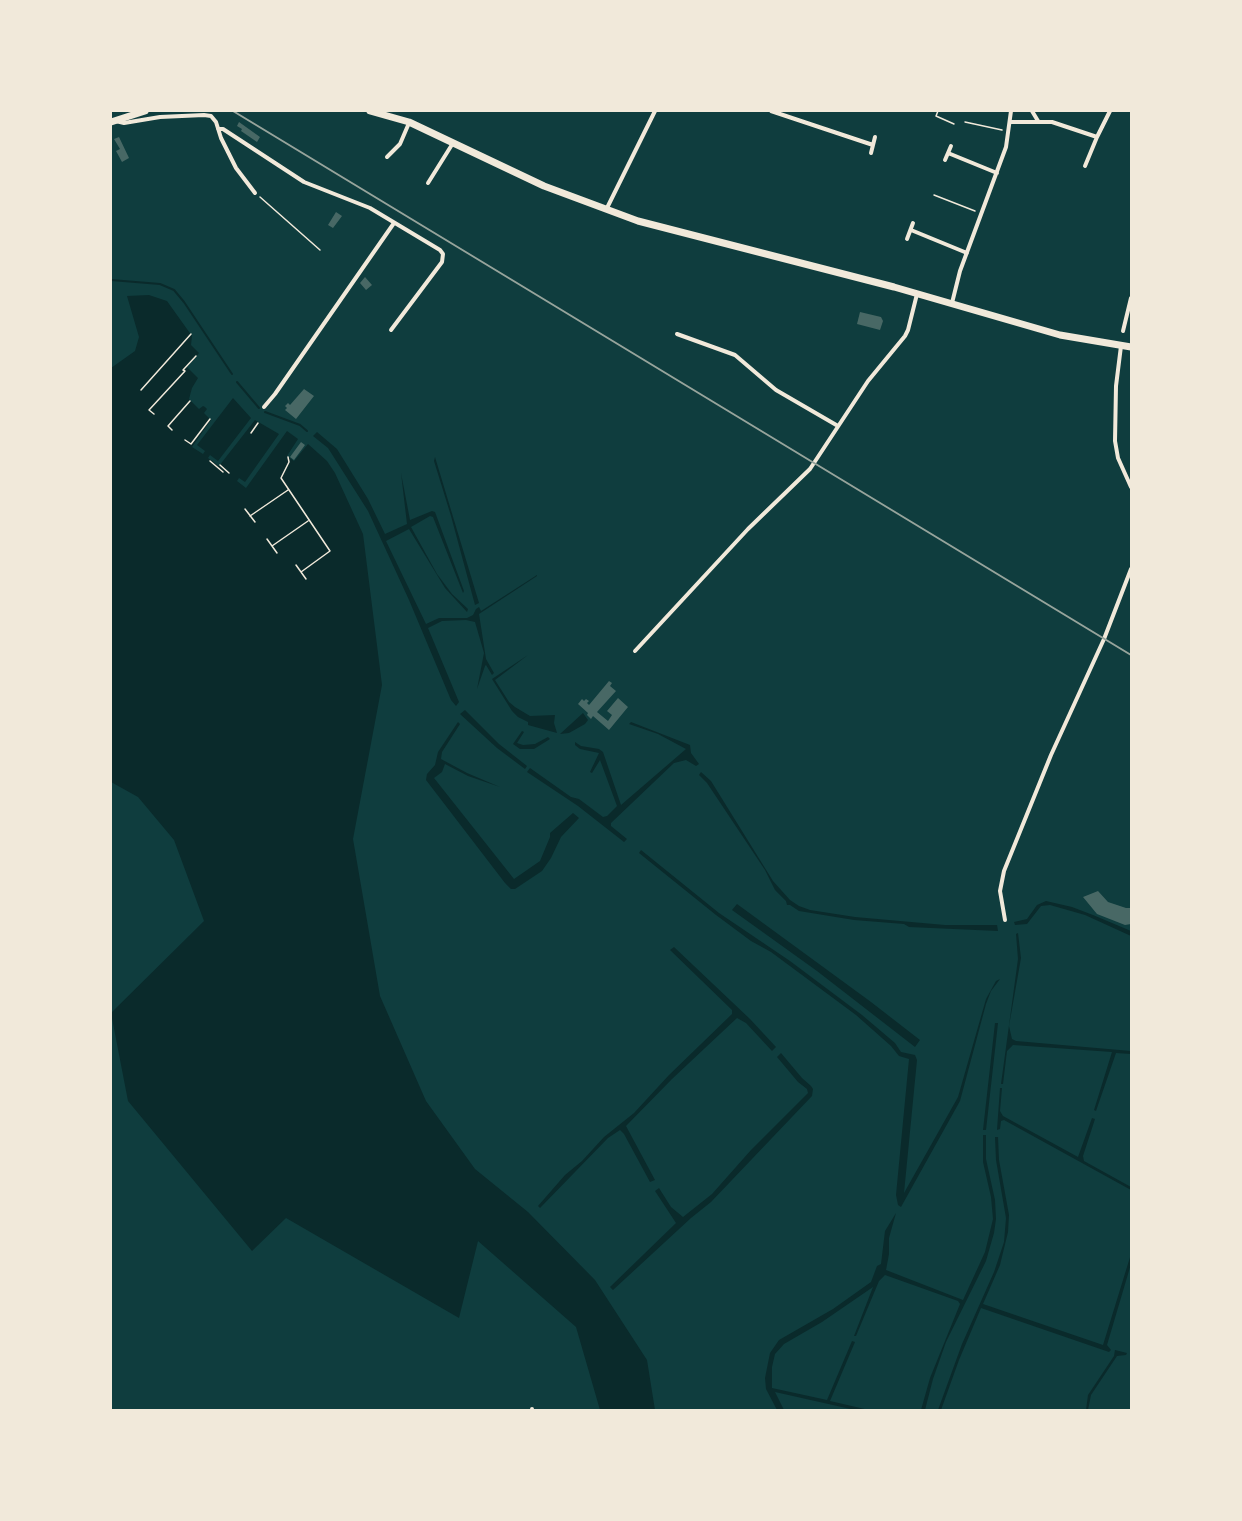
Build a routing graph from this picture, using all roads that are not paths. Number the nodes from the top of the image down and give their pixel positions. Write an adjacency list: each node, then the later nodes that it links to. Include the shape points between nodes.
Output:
1 (145, 111): 8 (highway)
2 (370, 111): 9 (highway)
3 (655, 111): 26 (street)
4 (771, 111): 16 (street)
5 (1011, 111): 10 (street)
6 (1032, 111): 11 (street)
7 (1110, 111): 14 (street)
8 (112, 121): 12 (street, via 204,115 211,116)
9 (409, 122): 15 (highway); 20 (street, via 400,144)
10 (1011, 122): 11 (street); 23 (street)
11 (1038, 122): 14 (street, via 1068,126)
12 (218, 129): 25 (street, via 236,168); 27 (street, via 304,182 370,208)
13 (875, 137): 16 (street)
14 (1096, 137): 22 (street)
15 (454, 142): 24 (street); 26 (highway)
16 (873, 145): 18 (street)
17 (951, 146): 19 (street)
18 (871, 153)
19 (948, 153): 21 (street); 23 (street)
20 (387, 157)
21 (945, 160)
22 (1085, 166)
23 (997, 173): 31 (street)
24 (428, 183)
25 (255, 193)
26 (605, 210): 32 (highway)
27 (394, 223): 36 (street, via 440,250 444,258); 41 (street)
28 (913, 224): 29 (street)
29 (911, 230): 30 (street); 31 (street)
30 (907, 238)
31 (967, 253): 34 (street)
32 (917, 294): 34 (highway); 42 (street, via 905,336 884,359)
33 (1131, 298): 35 (street)
34 (952, 303): 39 (highway, via 1060,334)
35 (1129, 317): 37 (street)
36 (391, 330)
37 (1123, 331)
38 (677, 334): 42 (street, via 735,355 776,390)
39 (1121, 345): 40 (highway); 43 (street, via 1115,441)
40 (1131, 347)
41 (264, 407)
42 (838, 426): 45 (street, via 810,469 748,529)
43 (1131, 487)
44 (1131, 569): 46 (street, via 1004,871 1000,891)
45 (636, 651)
46 (1005, 920)

